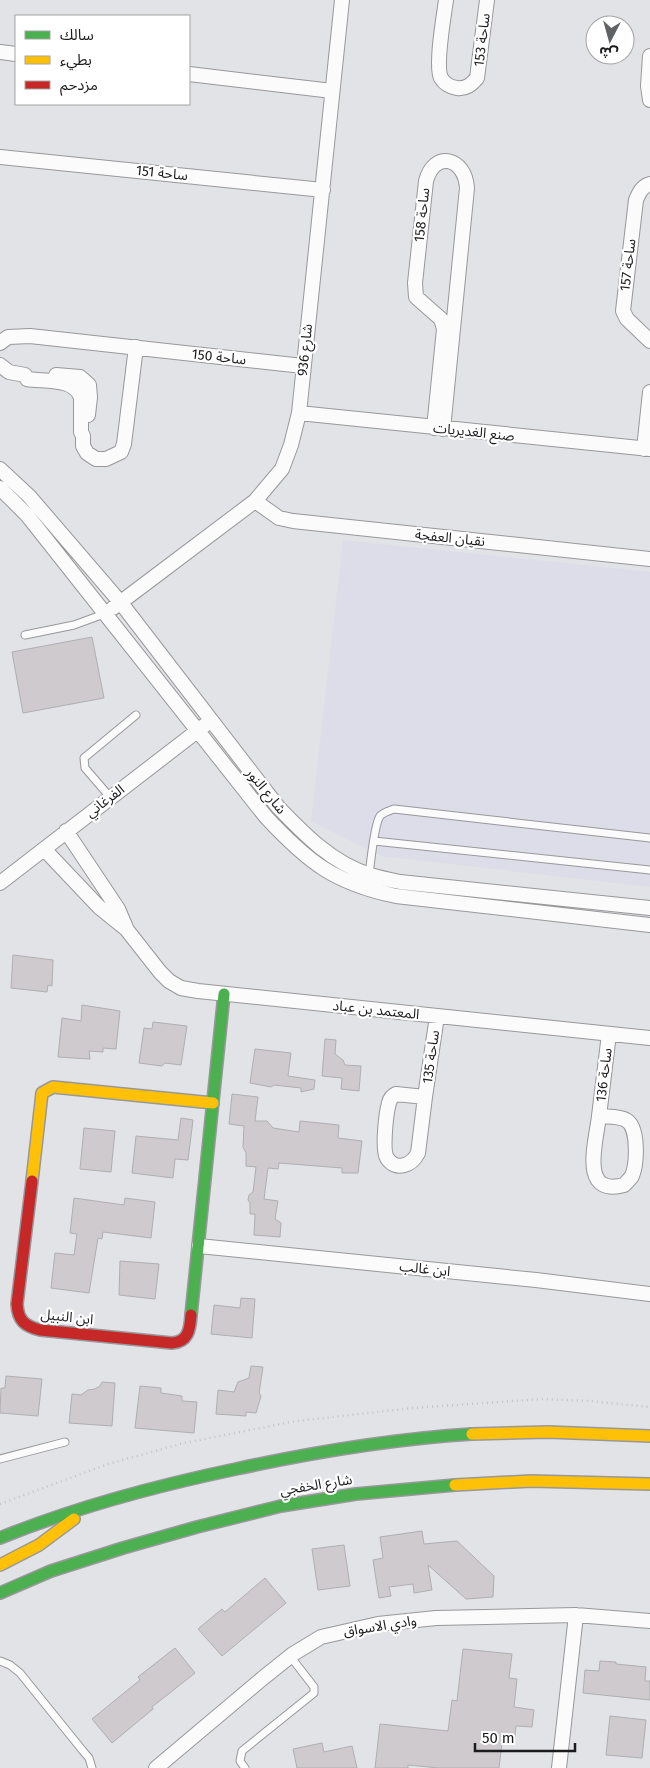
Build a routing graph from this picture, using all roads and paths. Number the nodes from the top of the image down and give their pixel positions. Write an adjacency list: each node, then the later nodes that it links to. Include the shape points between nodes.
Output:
1 (342, 0): 8 (street, شارع 936)
2 (446, 0): 3 (street, ساحة 153, via 439,72 445,83 462,88 477,78)
3 (487, 0)
4 (0, 52): 5 (street)
5 (15, 54)
6 (650, 56): 9 (street)
7 (190, 74): 8 (street)
8 (332, 91): 12 (street, شارع 936)
9 (650, 100)
10 (0, 157): 12 (street, ساحة 151)
11 (650, 184): 15 (street, ساحة 157, via 639,191 636,200 623,308 625,317)
12 (323, 190): 19 (street, شارع 936)
13 (456, 296): 14 (street, via 448,304); 14 (street, ساحة 158, via 466,178 456,164 438,162 426,181 415,283 416,297); 22 (street, ساحة 158)
14 (432, 311): 22 (street, ساحة 158, via 444,329)
15 (647, 335)
16 (0, 343): 17 (street, ساحة 150, via 8,337 18,336)
17 (136, 347): 18 (street, via 124,444 121,452 106,459 87,453 83,446 90,397 85,380 27,372 25,375 9,372); 19 (street, ساحة 150)
18 (0, 365)
19 (303, 366): 21 (street, شارع 936)
20 (650, 392): 23 (street)
21 (299, 413): 22 (street, صنع الغديريات); 26 (street, شارع 936, via 282,469)
22 (438, 428): 23 (street, صنع الغديريات)
23 (647, 449)
24 (0, 469): 28 (street, شارع النور, via 29,496)
25 (0, 488): 29 (street, شارع النور, via 27,515)
26 (255, 501): 27 (street, نقيان العفجة, via 279,518 293,521); 28 (street, شارع 936)
27 (650, 559)
28 (121, 603): 29 (street, شارع 936); 32 (street, شارع النور)
29 (104, 614): 30 (lane, via 74,625); 33 (street, شارع النور)
30 (25, 635)
31 (136, 716): 34 (lane, via 84,758 84,768)
32 (211, 720): 33 (street, الفرغاني); 40 (street, شارع النور, via 278,807 304,834 324,851)
33 (198, 731): 34 (street, الفرغاني); 43 (street, شارع النور, via 292,845 339,878 368,890 396,896)
34 (110, 797): 35 (street, الفرغاني)
35 (66, 831): 38 (street, الفرغاني); 44 (street, المعتمد بن عباد, via 118,909)
36 (650, 838): 37 (lane, via 394,809 380,817)
37 (374, 841): 39 (lane); 40 (lane)
38 (44, 849): 41 (street, الفرغاني); 44 (street, المعتمد بن عباد)
39 (650, 870)
40 (369, 874): 42 (street, شارع النور, via 400,882)
41 (0, 883)
42 (650, 908)
43 (650, 925)
44 (127, 930): 45 (street, المعتمد بن عباد, via 169,981 181,988)
45 (224, 994): 46 (street, المعتمد بن عباد); 50 (main road, ابن النبيل)
46 (436, 1016): 47 (street, المعتمد بن عباد); 49 (street, ساحة 135)
47 (609, 1034): 48 (street, المعتمد بن عباد); 51 (street, ساحة 136)
48 (650, 1038)
49 (425, 1097): 49 (street, ساحة 135, via 418,1153 408,1165 392,1164 384,1150 389,1101 396,1094)
50 (213, 1103): 52 (main road, ابن النبيل); 52 (main road, ابن النبيل, via 61,1087 53,1087 42,1094 17,1304 20,1322 27,1328 40,1330 175,1344 183,1341 190,1329)
51 (600, 1116): 51 (street, ساحة 136, via 594,1175 607,1187 624,1185 631,1178 636,1159 632,1125 620,1118)
52 (199, 1246): 53 (street, ابن غالب)
53 (650, 1294)
54 (650, 1407): 59 (path, via 543,1399 413,1408 296,1421 184,1443 108,1464)
55 (650, 1436): 60 (main road, via 532,1433 447,1436 351,1446 186,1479)
56 (64, 1442): 57 (lane)
57 (0, 1459)
58 (650, 1484): 64 (main road, شارع الخفجي, via 531,1481 446,1486 356,1494 281,1506 123,1548 51,1571)
59 (0, 1504)
60 (91, 1504): 61 (main road); 63 (main road, via 64,1529)
61 (7, 1531): 62 (main road)
62 (0, 1538)
63 (0, 1565)
64 (0, 1593)
65 (576, 1615): 66 (street, وادي الاسواق); 67 (street, وادي الاسواق, via 436,1618 378,1624 321,1637); 72 (street)
66 (650, 1621)
67 (290, 1656): 70 (street, وادي الاسواق); 71 (lane, via 314,1687 314,1693 242,1751 240,1761)
68 (0, 1661): 69 (lane, via 20,1673 89,1758)
69 (92, 1768)
70 (156, 1768)
71 (244, 1768)
72 (559, 1768)

